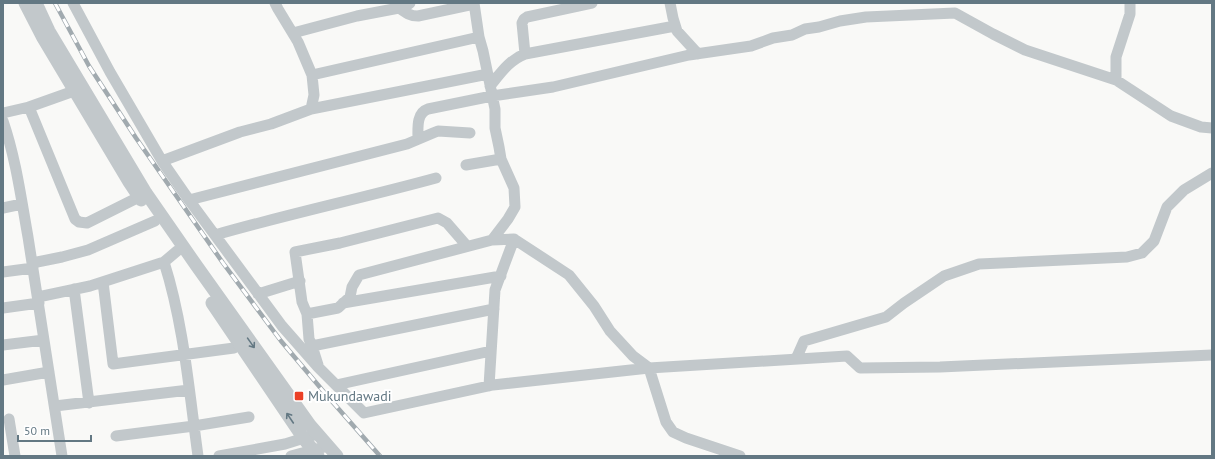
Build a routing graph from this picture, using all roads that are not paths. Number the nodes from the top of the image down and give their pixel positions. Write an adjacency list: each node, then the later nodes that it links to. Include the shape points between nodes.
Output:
1 (25, 3): 19 (street)
2 (36, 3): 76 (street, one-way to 76, via 49,31 146,193)
3 (73, 3): 29 (street)
4 (275, 3): 12 (street)
5 (410, 3): 10 (street)
6 (474, 3): 10 (street, via 418,16 407,14); 13 (street)
7 (592, 3): 14 (street, via 524,19 522,23)
8 (670, 3): 11 (street)
9 (1130, 3): 18 (street, via 1130,14 1116,57)
10 (399, 8): 12 (street)
11 (675, 26): 14 (street); 15 (street)
12 (293, 33): 17 (street)
13 (479, 37): 16 (street); 17 (street)
14 (525, 54): 20 (street, via 512,61)
15 (698, 54): 18 (street, via 752,46 840,21 955,12 1025,50); 20 (street, via 552,87)
16 (488, 74): 20 (street); 22 (street)
17 (312, 75): 22 (street, via 314,95)
18 (1116, 80): 25 (street, via 1171,116 1200,127)
19 (74, 90): 21 (street); 33 (street)
20 (491, 91): 27 (street, via 423,111 419,116); 28 (street)
21 (29, 107): 23 (street); 33 (street, via 75,219 87,223)
22 (311, 109): 29 (street)
23 (3, 114)
24 (3, 121): 35 (street, via 13,154)
25 (1212, 128)
26 (470, 133): 27 (street, via 438,132)
27 (418, 139): 34 (street, via 407,144)
28 (501, 159): 30 (street); 40 (street, via 514,188 515,207)
29 (162, 161): 34 (street)
30 (466, 165)
31 (1212, 173): 63 (street, via 1184,190 1167,206 1154,241 1142,253 1127,257 979,264 944,276 886,317 804,341)
32 (436, 178): 38 (street)
33 (139, 197): 37 (street)
34 (189, 200): 38 (street)
35 (22, 204): 36 (street); 44 (street)
36 (3, 208)
37 (155, 221): 42 (street); 44 (street, via 88,250)
38 (214, 235): 50 (street)
39 (514, 239): 40 (street); 46 (street); 65 (street, via 569,274 610,332 633,356)
40 (492, 240): 41 (street)
41 (468, 246): 47 (street, via 447,223 438,218 295,252); 52 (street, via 359,275 350,296)
42 (177, 251): 43 (street); 78 (street, one-way to 42)
43 (164, 262): 48 (street); 61 (street, via 172,287)
44 (33, 265): 45 (street); 51 (street)
45 (3, 272)
46 (501, 276): 52 (street); 54 (street)
47 (300, 281): 50 (street); 55 (street)
48 (103, 282): 49 (street); 61 (street, via 113,364)
49 (74, 290): 51 (street); 71 (street)
50 (258, 294): 64 (street)
51 (38, 300): 53 (street); 56 (street)
52 (343, 303): 55 (street, via 338,308)
53 (3, 308)
54 (494, 309): 58 (street); 60 (street)
55 (306, 314): 58 (street)
56 (44, 340): 57 (street); 66 (street)
57 (3, 346)
58 (312, 346): 64 (street)
59 (234, 348): 61 (street)
60 (491, 351): 68 (street); 69 (street)
61 (185, 354): 70 (street)
62 (1212, 355): 63 (street, via 860,368 847,356)
63 (796, 359): 65 (street)
64 (318, 367): 68 (street)
65 (650, 368): 69 (street); 87 (street, via 666,422 673,432)
66 (49, 372): 67 (street); 72 (street)
67 (3, 380)
68 (336, 385): 69 (street, via 364,413)
69 (489, 386)
70 (189, 390): 71 (street); 75 (street)
71 (89, 403): 72 (street)
72 (55, 406): 83 (street)
73 (249, 417): 75 (street)
74 (8, 419): 82 (street)
75 (194, 426): 77 (street); 84 (street)
76 (317, 434): 78 (street); 79 (street)
77 (116, 436)
78 (304, 439): 80 (street); 85 (street)
79 (328, 446): 80 (street); 86 (street)
80 (316, 453): 81 (street)
81 (295, 455)
82 (15, 456)
83 (62, 456)
84 (198, 456)
85 (219, 456)
86 (337, 456)
87 (740, 456)

